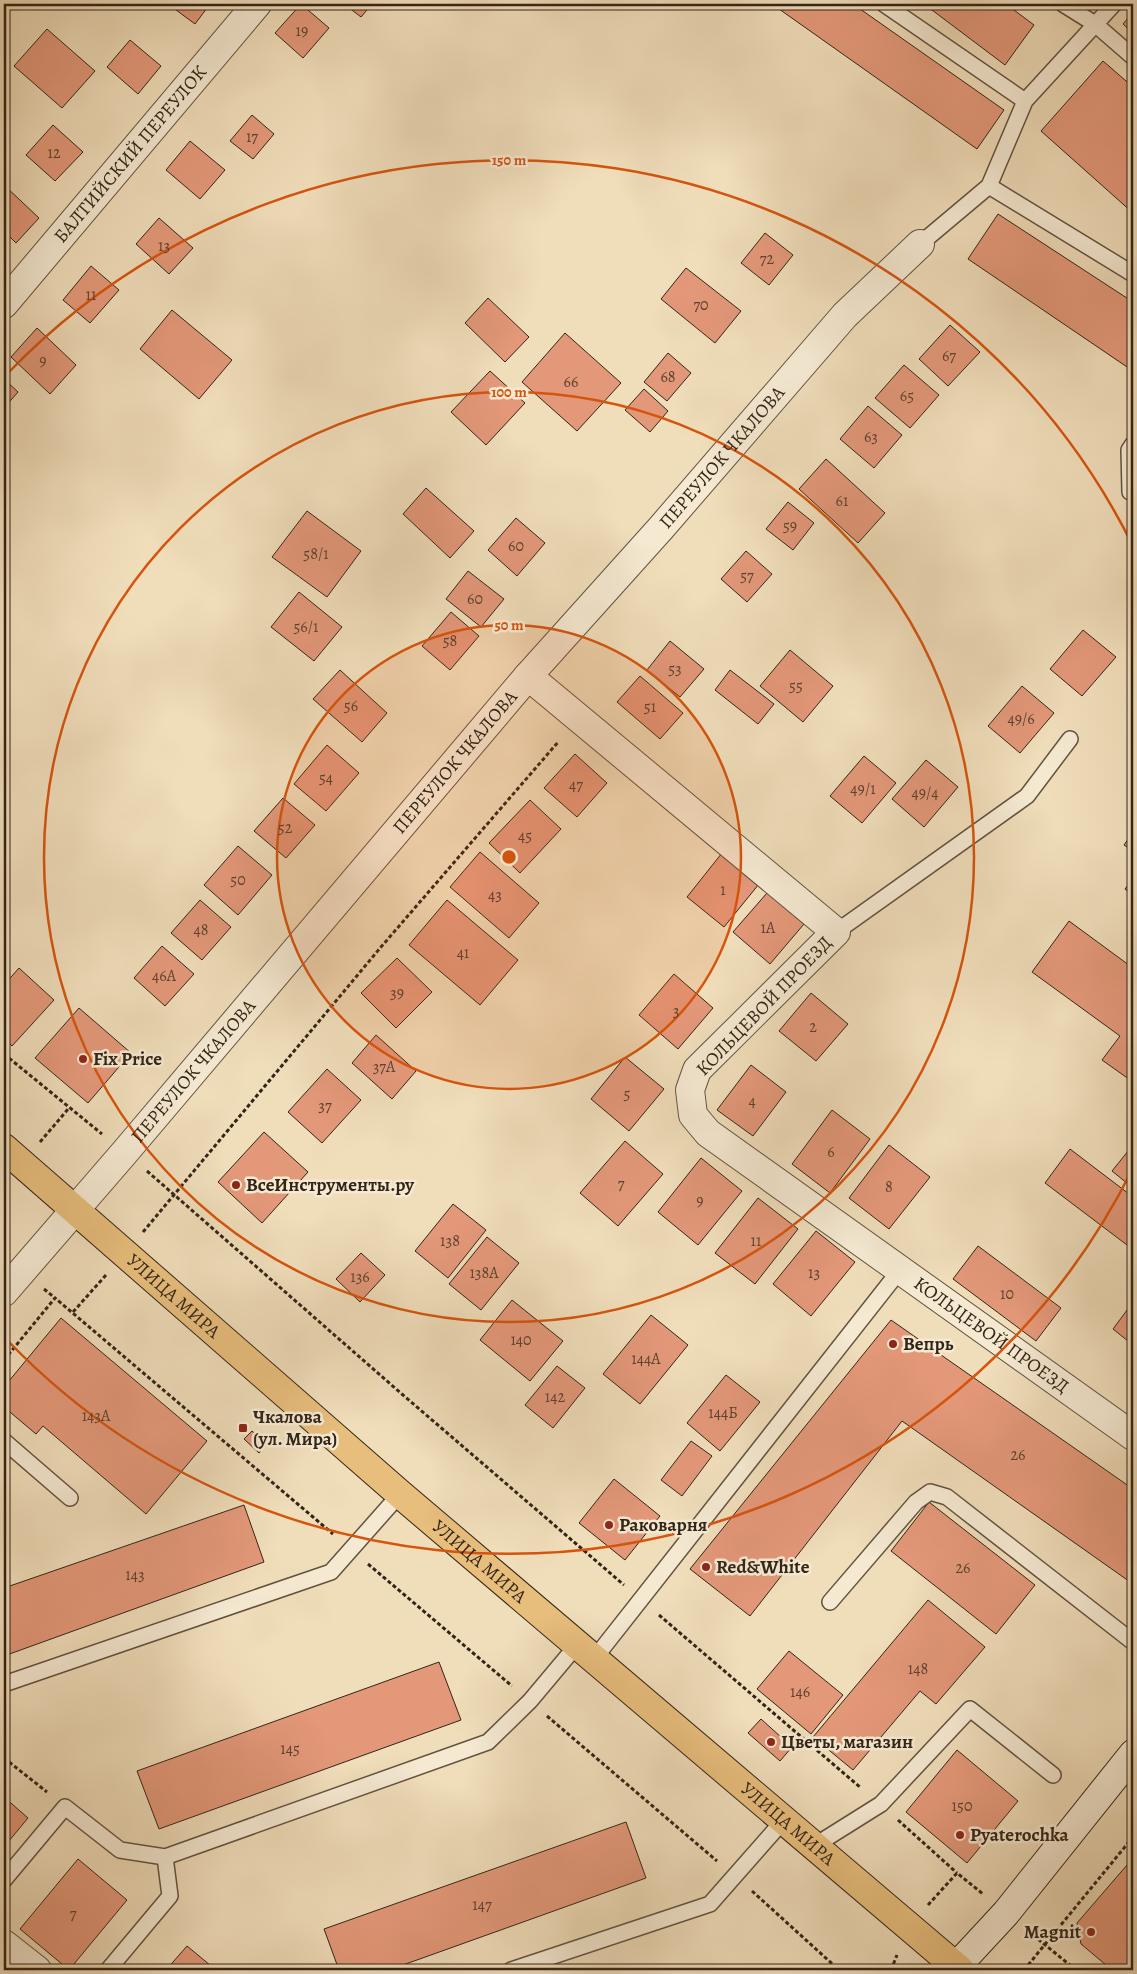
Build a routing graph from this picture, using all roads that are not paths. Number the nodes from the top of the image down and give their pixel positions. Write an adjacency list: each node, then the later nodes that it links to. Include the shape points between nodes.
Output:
1 (257, 4): 11 (street, БАЛТИЙСКИЙ ПЕРЕУЛОК)
2 (884, 4): 7 (lane)
3 (1063, 4): 5 (lane)
4 (1114, 4): 5 (lane)
5 (1095, 24): 6 (lane); 7 (lane)
6 (1133, 57)
7 (1025, 101): 8 (lane)
8 (989, 186): 9 (lane); 10 (lane)
9 (920, 244): 14 (street, ПЕРЕУЛОК ЧКАЛОВА, via 845,315)
10 (1133, 274)
11 (4, 304)
12 (1133, 444): 13 (lane, via 1129,450)
13 (1130, 492)
14 (528, 676): 16 (street, КОЛЬЦЕВОЙ ПРОЕЗД); 18 (street, ПЕРЕУЛОК ЧКАЛОВА)
15 (1070, 739): 16 (lane, via 1027,796)
16 (836, 932): 19 (street, КОЛЬЦЕВОЙ ПРОЕЗД, via 697,1070 690,1090 693,1115 708,1134)
17 (4, 1148): 18 (main road, УЛИЦА МИРА)
18 (75, 1209): 20 (street, ПЕРЕУЛОК ЧКАЛОВА); 23 (main road, УЛИЦА МИРА)
19 (900, 1270): 21 (street, КОЛЬЦЕВОЙ ПРОЕЗД); 27 (lane, via 641,1599)
20 (4, 1292)
21 (1133, 1436)
22 (4, 1441): 24 (lane)
23 (400, 1494): 27 (main road, УЛИЦА МИРА); 28 (lane, via 331,1572)
24 (70, 1498)
25 (830, 1602): 26 (lane, via 916,1502 930,1492 947,1496)
26 (1133, 1642)
27 (585, 1652): 31 (main road, УЛИЦА МИРА); 33 (lane, via 488,1742)
28 (4, 1684)
29 (1133, 1754): 36 (street, via 1006,1913)
30 (1053, 1775): 32 (lane, via 970,1709 881,1804)
31 (783, 1821): 32 (main road, УЛИЦА МИРА); 39 (lane, via 710,1904)
32 (814, 1846): 36 (main road, УЛИЦА МИРА)
33 (165, 1857): 34 (lane, via 120,1850 65,1806); 38 (lane, via 170,1896)
34 (4, 1880)
35 (4, 1944): 37 (street)
36 (956, 1969)
37 (37, 1970)
38 (108, 1970)
39 (511, 1970)

